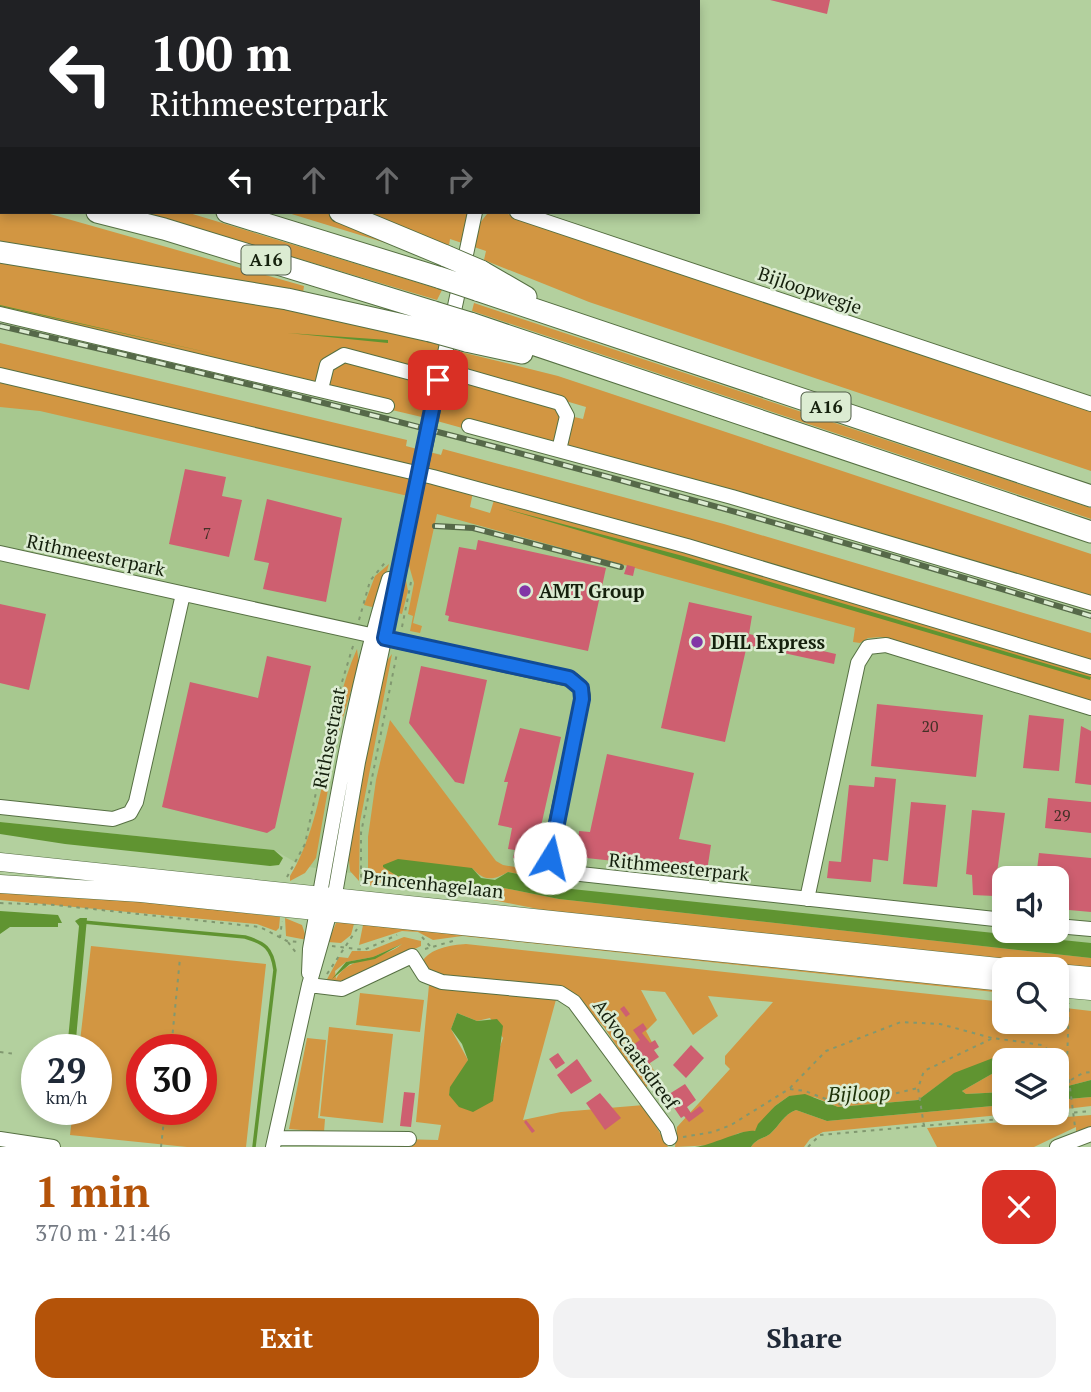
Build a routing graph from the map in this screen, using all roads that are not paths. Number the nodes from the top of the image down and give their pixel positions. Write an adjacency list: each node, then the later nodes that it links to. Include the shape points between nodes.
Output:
1 (105, 214): 9 (highway, A16, via 164,229)
2 (234, 214): 7 (highway, A16, bridge, via 442,278)
3 (345, 214): 7 (highway, A16, bridge, via 446,256)
4 (475, 214): 11 (street, Rithsestraat)
5 (523, 214): 13 (street, Bijloopwegje)
6 (0, 251): 9 (highway, A16)
7 (479, 280): 18 (highway, A16, via 561,318)
8 (0, 314): 12 (street)
9 (432, 321): 19 (highway, A16, bridge, via 620,373)
10 (0, 375): 17 (street)
11 (439, 375): 12 (street, via 344,355 327,365); 16 (street, via 560,403 567,416); 17 (street, Rithsestraat)
12 (321, 389): 14 (street)
13 (1091, 404)
14 (387, 406)
15 (468, 426): 16 (street)
16 (559, 450): 22 (street)
17 (419, 474): 23 (street, Rithsestraat); 24 (street, via 687,546)
18 (1091, 496)
19 (1091, 532)
20 (0, 553): 21 (street, Rithmeesterpark)
21 (183, 594): 23 (street, Rithmeesterpark); 26 (street, Rithmeesterpark, via 130,813 113,819)
22 (1091, 603)
23 (378, 637): 29 (street, Rithmeesterpark, via 569,678 581,688 550,852 562,872); 30 (street, Rithsestraat)
24 (1091, 667)
25 (1091, 708): 29 (street, via 886,645 868,647 858,663)
26 (0, 807)
27 (0, 862): 30 (main road, Princenhagelaan, via 285,889)
28 (0, 884): 30 (main road, Princenhagelaan, via 283,908)
29 (807, 900): 32 (street, Rithmeesterpark)
30 (326, 902): 31 (main road, Princenhagelaan); 39 (street, Rithsestraat)
31 (359, 906): 35 (main road, Princenhagelaan); 38 (main road, Princenhagelaan)
32 (992, 919)
33 (1069, 927): 34 (street)
34 (1091, 929)
35 (992, 967)
36 (1069, 974): 37 (main road)
37 (1091, 976)
38 (992, 981)
39 (309, 985): 43 (street, Advocaatsdreef, via 342,989 412,956 424,975 442,982 560,993 574,1002); 46 (street, Rithsestraat)
40 (1069, 989): 41 (main road)
41 (1091, 991)
42 (1091, 1134): 48 (street)
43 (670, 1138)
44 (4, 1139): 47 (street)
45 (408, 1139): 46 (street, Rithsestraat)
46 (274, 1143)
47 (53, 1147)
48 (1057, 1147)

